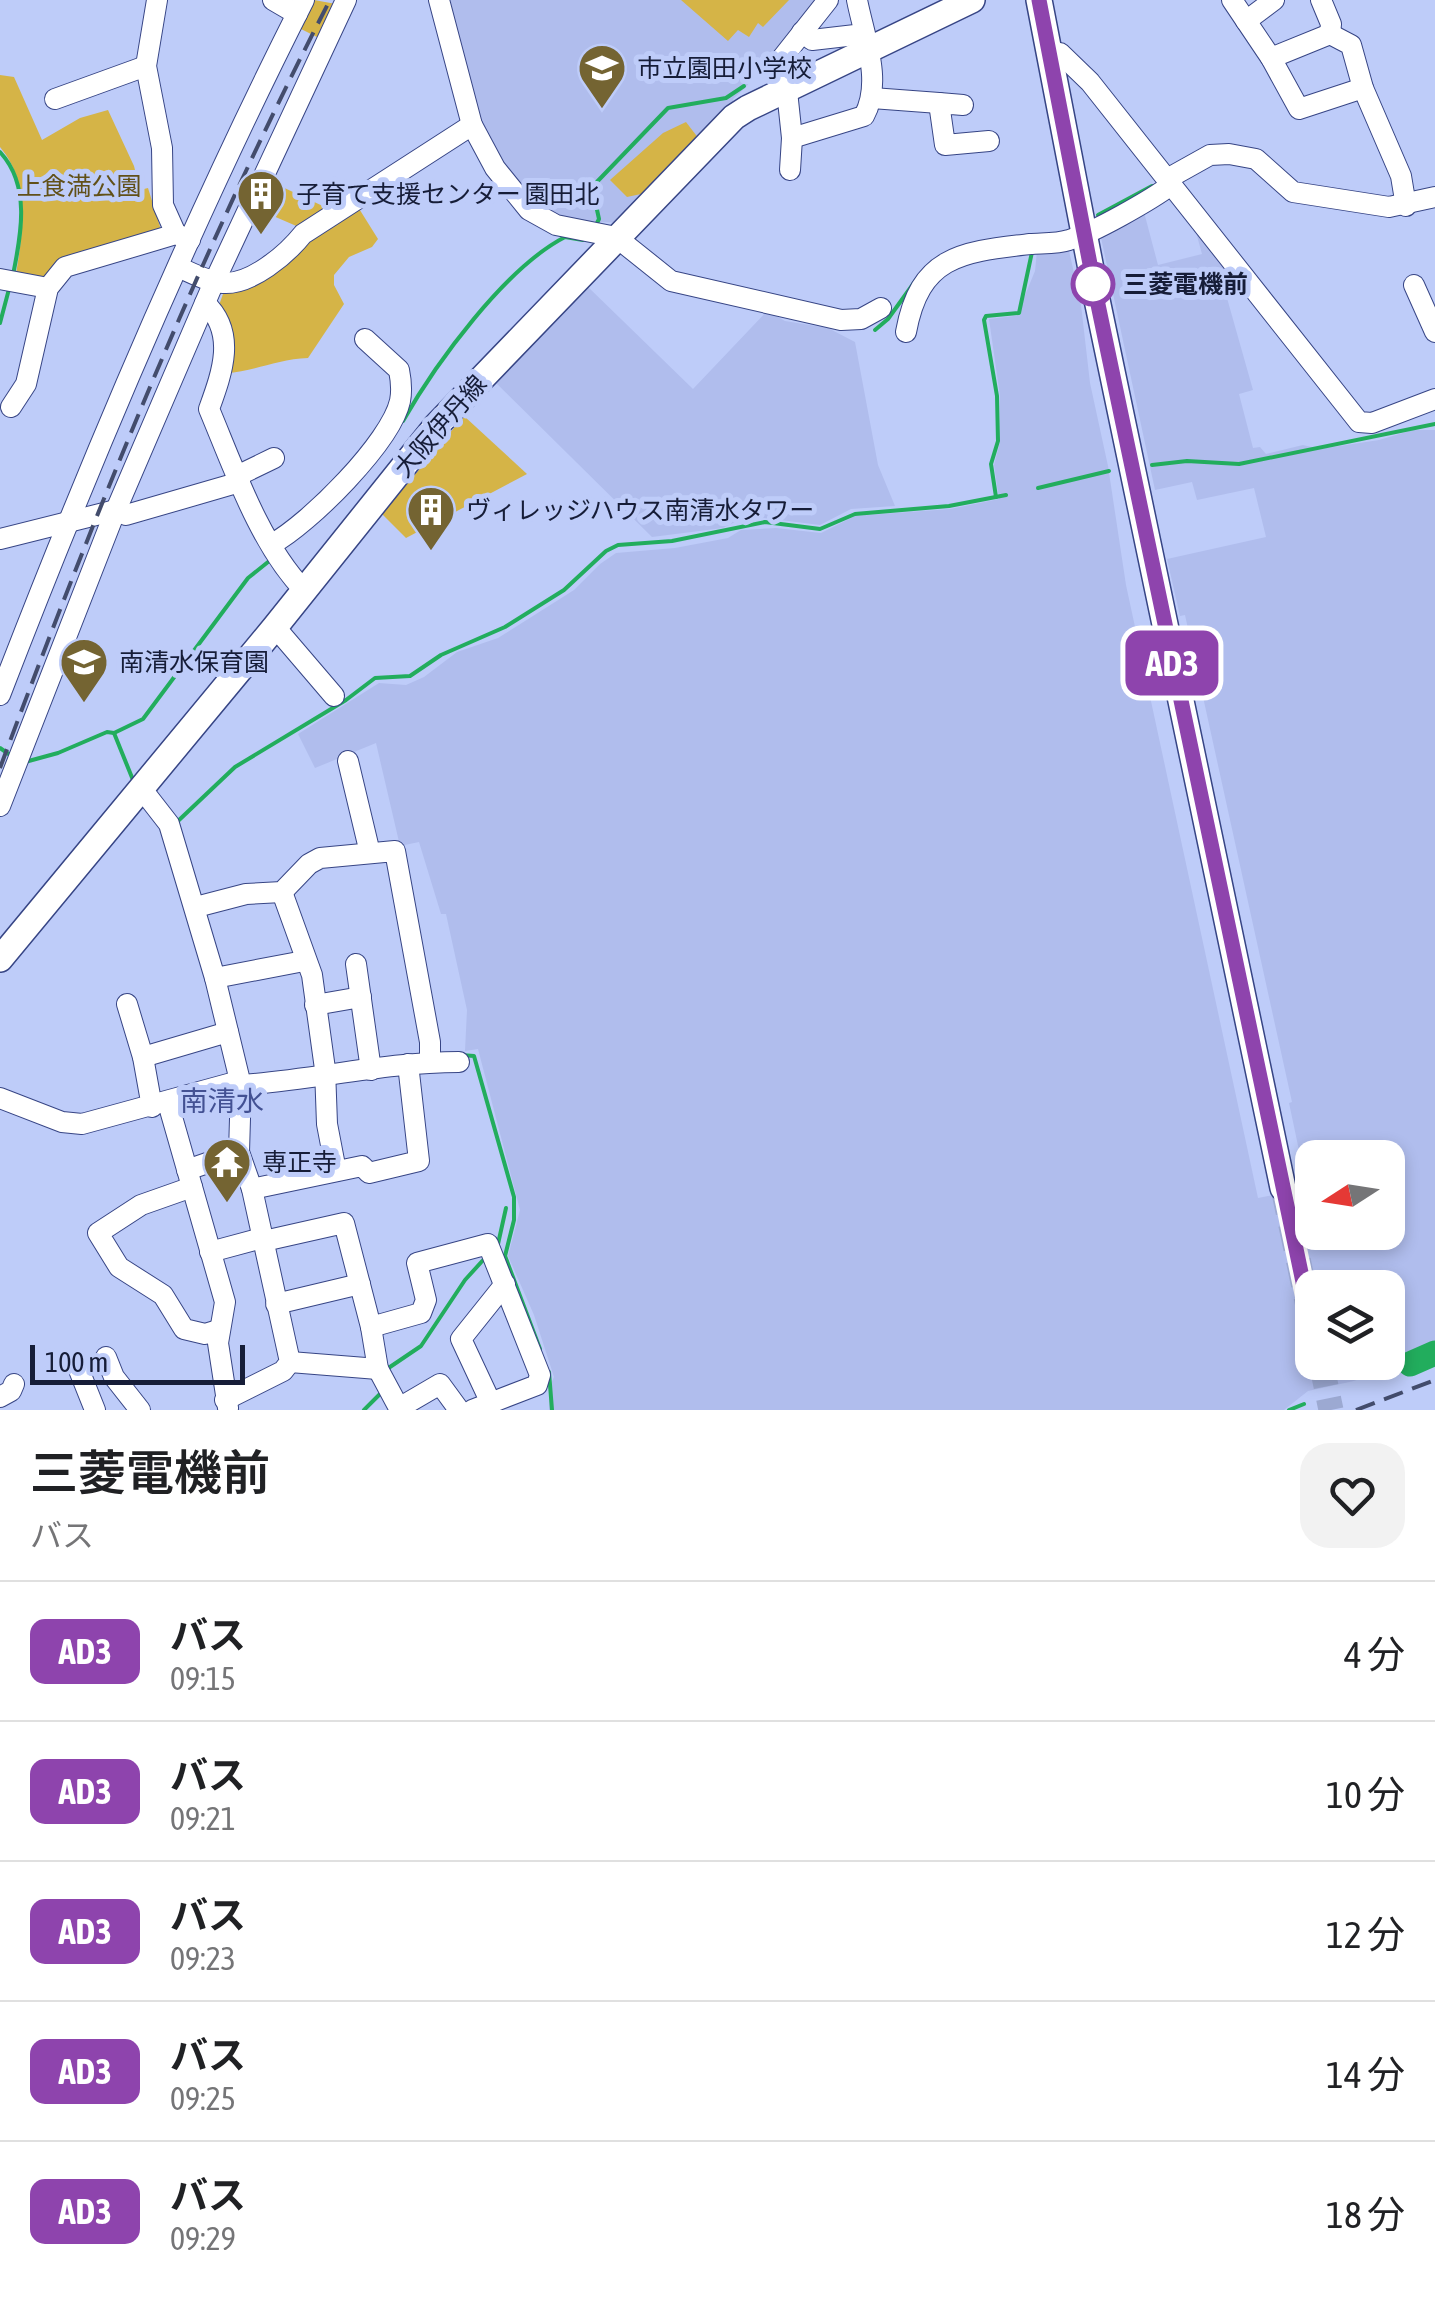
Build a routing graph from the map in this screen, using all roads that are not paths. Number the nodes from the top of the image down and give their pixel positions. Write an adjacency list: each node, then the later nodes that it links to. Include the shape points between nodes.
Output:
1 (157, 0): 19 (street)
2 (273, 0): 12 (street)
3 (346, 0): 30 (street)
4 (439, 0): 26 (street)
5 (828, 0): 14 (street)
6 (857, 0): 16 (street)
7 (972, 0): 16 (main road, 大阪伊丹線)
8 (1039, 0): 17 (main road)
9 (1232, 0): 13 (street)
10 (1274, 0): 13 (street)
11 (1321, 0): 15 (street)
12 (301, 7): 29 (street)
13 (1246, 20): 18 (street)
14 (802, 32): 16 (street, via 812,40); 21 (street, via 775,67)
15 (1330, 34): 18 (street); 20 (street, via 1351,45)
16 (866, 43): 21 (main road, 大阪伊丹線); 22 (street)
17 (1050, 54): 32 (street, via 1060,53 1090,82); 35 (main road)
18 (1271, 58): 20 (street, via 1299,109)
19 (146, 66): 23 (street); 36 (street, via 160,131 164,205)
20 (1363, 88): 34 (street, via 1402,177)
21 (784, 92): 27 (street); 37 (main road, 大阪伊丹線, via 734,117)
22 (872, 98): 24 (street); 27 (street, via 864,116)
23 (55, 99)
24 (939, 103): 25 (street); 28 (street, via 944,145)
25 (963, 104)
26 (472, 125): 37 (street, via 529,210 556,225); 40 (street, via 303,234 266,268 229,284)
27 (792, 138): 31 (street)
28 (989, 141)
29 (231, 154): 30 (street); 36 (street)
30 (266, 170): 40 (street)
31 (790, 170)
32 (1169, 182): 34 (street, via 1210,155 1246,155 1293,192); 35 (street, via 1158,195); 48 (street, via 1359,422)
33 (1435, 198): 34 (street)
34 (1406, 206)
35 (1083, 232): 45 (street, via 1069,240 964,252 920,286); 87 (main road)
36 (183, 237): 38 (street); 42 (street, via 72,263)
37 (616, 237): 44 (street, via 671,280 696,288 841,320); 56 (main road, 大阪伊丹線, via 436,426)
38 (178, 267): 40 (street); 53 (street)
39 (0, 280): 42 (street)
40 (214, 282): 43 (street)
41 (1414, 286): 46 (street)
42 (48, 288): 49 (street, via 26,384)
43 (205, 303): 51 (street, via 222,325 224,352 209,409); 52 (street)
44 (881, 308)
45 (906, 332)
46 (1435, 332)
47 (365, 340): 55 (street, via 399,370 400,403 382,438 333,494)
48 (1435, 399)
49 (11, 407)
50 (274, 458): 51 (street)
51 (239, 479): 52 (street, via 126,514); 55 (street)
52 (116, 510): 53 (street); 63 (street)
53 (66, 524): 54 (street); 58 (street)
54 (0, 539)
55 (272, 544): 56 (street)
56 (304, 590): 57 (main road, 大阪伊丹線)
57 (275, 627): 60 (street); 62 (main road, 大阪伊丹線)
58 (7, 654): 59 (street)
59 (0, 695)
60 (334, 696)
61 (348, 761): 64 (street)
62 (141, 788): 66 (street, via 170,824); 67 (main road, 大阪伊丹線)
63 (0, 806)
64 (370, 853): 65 (street, via 320,858); 76 (street, via 395,851)
65 (282, 892): 66 (street); 68 (street)
66 (196, 907): 70 (street)
67 (0, 959)
68 (304, 961): 70 (street); 73 (street)
69 (356, 964): 71 (street)
70 (215, 978): 74 (street)
71 (361, 996): 73 (street); 79 (street)
72 (127, 1004): 75 (street)
73 (315, 1004): 80 (street)
74 (228, 1032): 75 (street); 81 (street)
75 (143, 1057): 83 (street)
76 (430, 1058): 77 (street); 78 (street)
77 (460, 1062)
78 (408, 1064): 79 (street); 85 (street, via 419,1161 369,1173 362,1166)
79 (371, 1066): 80 (street)
80 (325, 1073): 81 (street); 85 (street)
81 (245, 1085): 83 (street); 84 (street)
82 (0, 1098): 83 (street, via 72,1124)
83 (165, 1106): 86 (street)
84 (239, 1152): 86 (street); 88 (street)
85 (336, 1170): 88 (street)
86 (190, 1179): 90 (street); 95 (street, via 98,1232 119,1266 163,1295 184,1329)
87 (1283, 1188)
88 (252, 1189): 89 (street)
89 (263, 1240): 90 (street); 91 (street, via 344,1223); 93 (street)
90 (210, 1252): 95 (street, via 224,1302)
91 (360, 1284): 93 (street); 94 (street)
92 (505, 1284): 94 (street, via 488,1244 417,1263 426,1300 421,1313); 101 (street, via 461,1339); 101 (street, via 540,1375 537,1385)
93 (276, 1304): 97 (street)
94 (371, 1326): 99 (street)
95 (218, 1330): 100 (street)
96 (106, 1357): 104 (street)
97 (290, 1362): 99 (street); 100 (street)
98 (77, 1365): 103 (street)
99 (378, 1369): 102 (street)
100 (224, 1406)
101 (481, 1406)
102 (399, 1409): 105 (street, via 440,1384)
103 (94, 1410)
104 (140, 1410)
105 (459, 1410)

